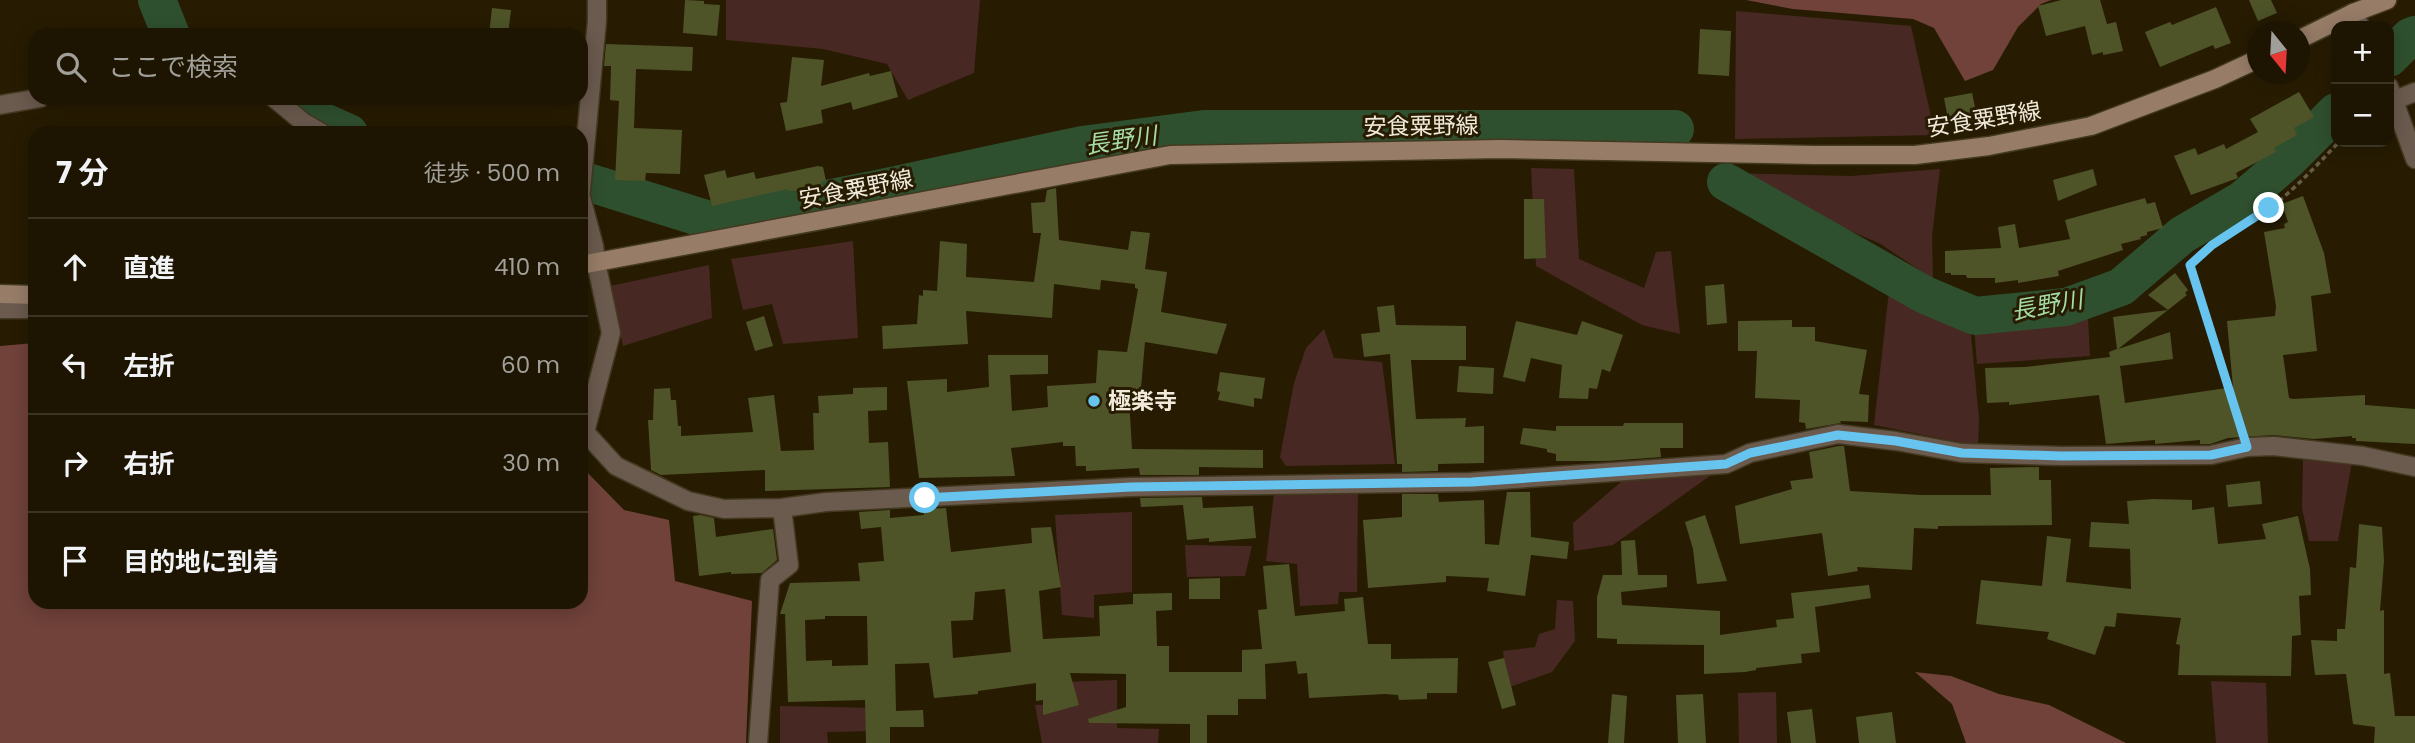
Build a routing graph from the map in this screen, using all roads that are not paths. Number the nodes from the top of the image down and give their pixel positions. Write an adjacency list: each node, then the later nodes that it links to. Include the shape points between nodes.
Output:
1 (597, 0): 13 (street)
2 (2387, 0): 3 (main road)
3 (2357, 20): 4 (main road)
4 (2310, 36)
5 (2247, 64): 16 (main road, 安食粟野線, via 2091,126 1915,155 1501,149 1170,155)
6 (2415, 92): 7 (street)
7 (2394, 94)
8 (28, 100): 10 (street)
9 (2394, 100): 14 (street)
10 (0, 105)
11 (282, 105): 12 (street)
12 (310, 126)
13 (587, 126)
14 (2415, 159)
15 (588, 223): 16 (street, via 594,246)
16 (588, 263): 21 (street, via 611,333)
17 (0, 294): 18 (main road)
18 (28, 295)
19 (0, 309): 20 (street)
20 (28, 309)
21 (588, 414)
22 (588, 436): 24 (street, via 616,466 688,500 724,509)
23 (2415, 467): 24 (street, via 2274,446 2211,455 2061,456 1962,453 1838,435 1750,453 1726,464 1472,482 1131,487)
24 (782, 508): 25 (street, via 789,565 770,580)
25 (758, 743)

